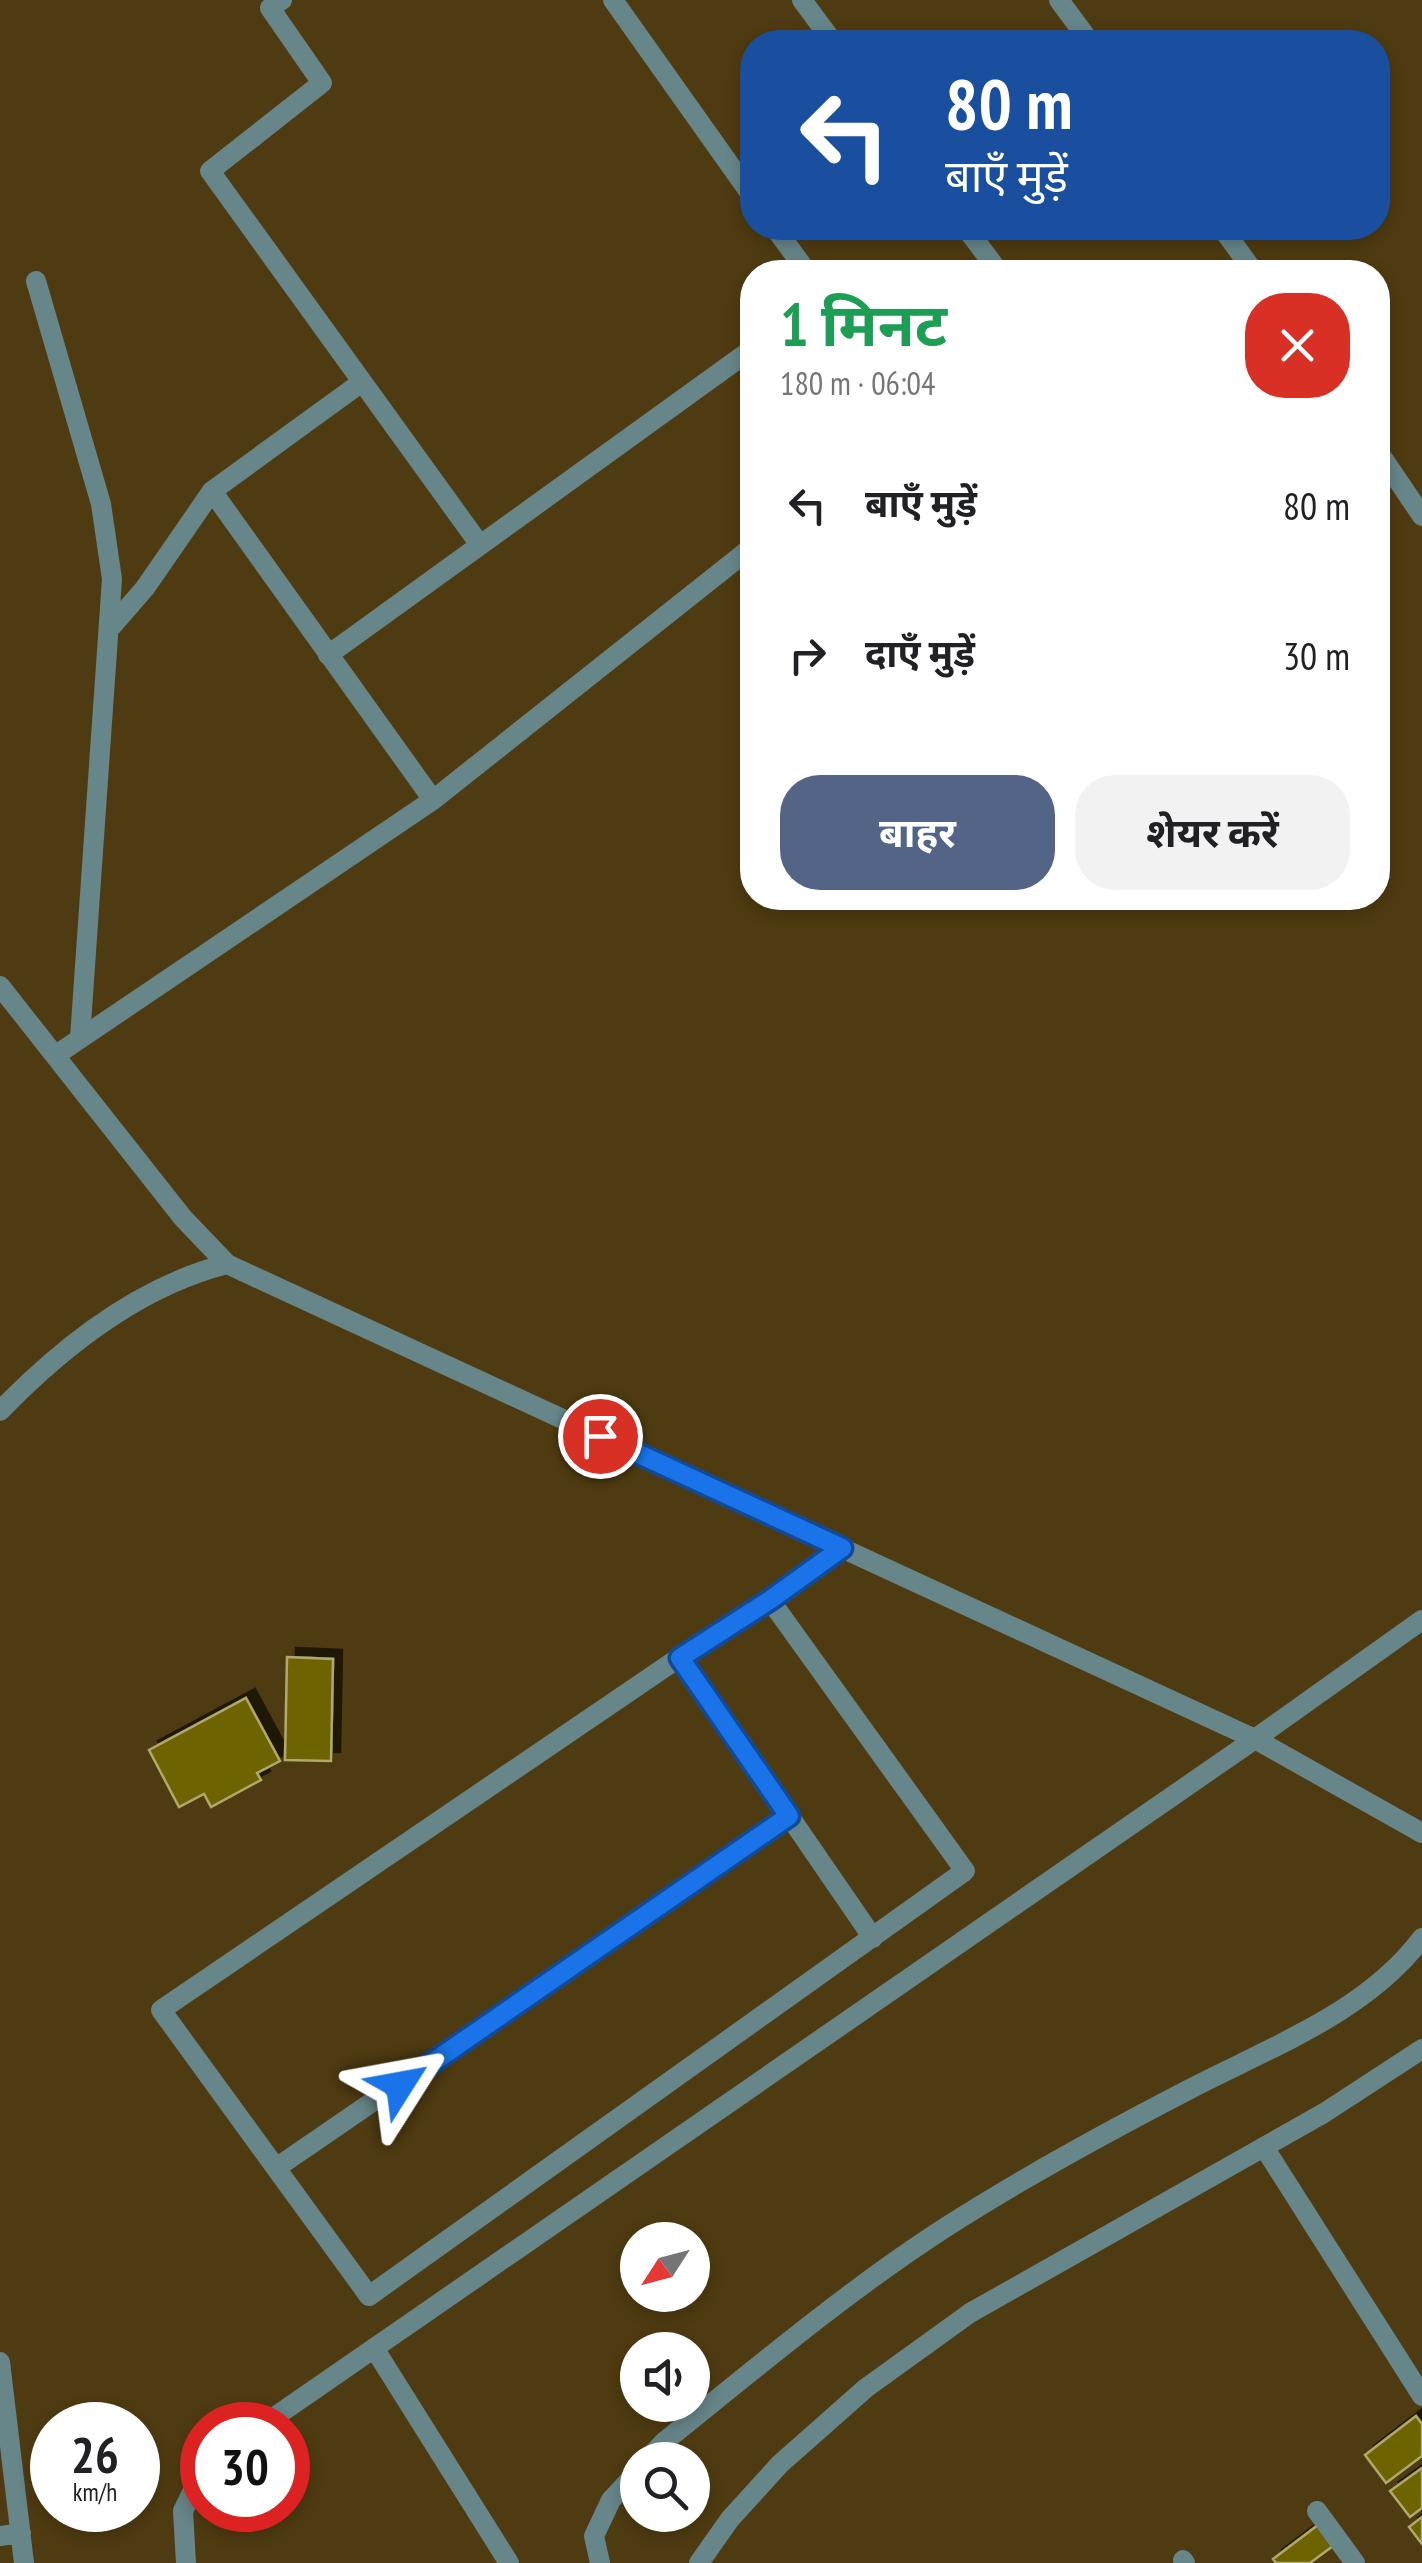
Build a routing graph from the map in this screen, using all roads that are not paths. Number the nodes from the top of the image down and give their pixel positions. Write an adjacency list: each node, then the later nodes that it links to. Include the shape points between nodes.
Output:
1 (282, 0): 10 (street, via 270,8 322,83 210,171)
2 (613, 0): 7 (street)
3 (802, 0): 5 (street)
4 (1059, 0): 6 (street)
5 (824, 30)
6 (1081, 30)
7 (740, 179)
8 (36, 281): 16 (street, via 107,529)
9 (740, 358): 14 (street)
10 (362, 382): 12 (street); 14 (street)
11 (1390, 469): 13 (street)
12 (212, 492): 16 (street); 17 (street)
13 (1422, 516)
14 (480, 545): 17 (street)
15 (740, 556): 18 (street)
16 (112, 626): 20 (street)
17 (328, 655): 18 (street)
18 (432, 800): 20 (street)
19 (0, 986): 21 (street)
20 (80, 1038): 21 (street)
21 (56, 1055): 22 (street, via 182,1218)
22 (226, 1264): 23 (street, via 148,1294 92,1330); 24 (street)
23 (0, 1411)
24 (842, 1548): 25 (street); 28 (street)
25 (770, 1600): 27 (street); 31 (street, via 965,1871)
26 (1422, 1620): 28 (street)
27 (680, 1658): 29 (street); 35 (street, via 161,2010)
28 (1255, 1739): 30 (street); 36 (street)
29 (789, 1816): 31 (street); 35 (street)
30 (1422, 1833)
31 (872, 1938): 35 (street, via 369,2296)
32 (1422, 1938): 40 (street, via 1353,2004 1098,2137 942,2230)
33 (1422, 2049): 34 (street)
34 (1264, 2146): 38 (street); 49 (street, via 970,2313 866,2388 780,2464)
35 (276, 2168)
36 (374, 2348): 39 (street); 47 (street)
37 (0, 2362): 44 (street)
38 (1422, 2396)
39 (296, 2402)
40 (663, 2442)
41 (620, 2490): 48 (street, via 594,2536)
42 (1317, 2512): 50 (street)
43 (185, 2532): 46 (street)
44 (10, 2534): 45 (street)
45 (24, 2563)
46 (186, 2563)
47 (509, 2563)
48 (600, 2563)
49 (699, 2563)
50 (1355, 2563)

